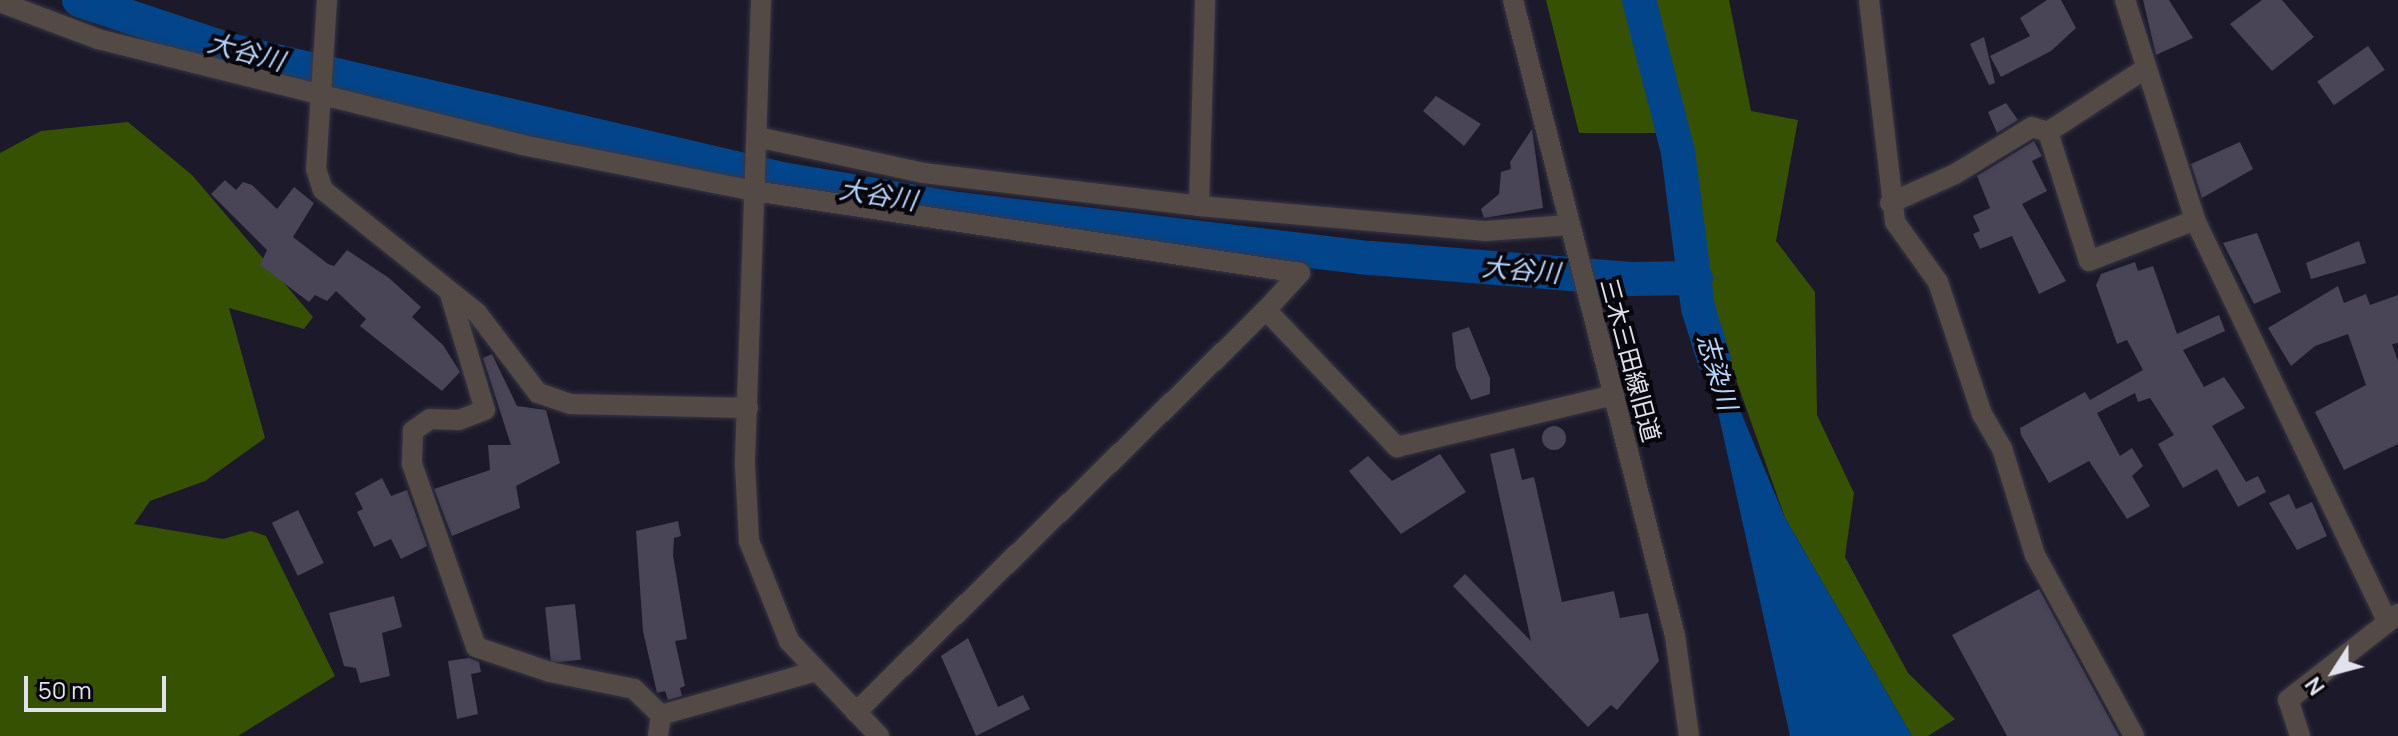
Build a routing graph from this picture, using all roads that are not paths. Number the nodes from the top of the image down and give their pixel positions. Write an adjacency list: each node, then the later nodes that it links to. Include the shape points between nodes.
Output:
1 (327, 0): 9 (street)
2 (761, 0): 11 (street)
3 (1205, 0): 14 (street)
4 (1513, 0): 16 (street, 三木三田線旧道)
5 (1869, 0): 13 (street)
6 (2125, 0): 8 (street)
7 (0, 2): 9 (street, via 98,39)
8 (2143, 70): 10 (street); 15 (street)
9 (322, 93): 12 (street); 17 (street, via 316,169 323,190)
10 (2048, 132): 13 (street, via 2032,127 1955,174); 15 (street, via 2089,261)
11 (757, 137): 12 (street); 14 (street, via 924,173)
12 (754, 191): 18 (street, via 1300,273); 20 (street)
13 (1890, 203): 28 (street, via 1895,222 1938,282 1982,414 2002,448 2035,555)
14 (1199, 206): 16 (street, via 1486,231)
15 (2195, 220): 21 (street)
16 (1569, 225): 19 (street, 三木三田線旧道)
17 (450, 294): 20 (street, via 477,313 538,393 570,404); 24 (street, via 485,410 459,420 430,419 413,431 412,464 476,647 550,672 634,689)
18 (1266, 310): 19 (street, via 1397,447); 23 (street)
19 (1614, 395): 27 (street, 三木三田線旧道, via 1675,636)
20 (748, 408): 22 (street, via 749,541 789,641)
21 (2393, 618): 29 (street, via 2288,700)
22 (816, 671): 23 (street); 24 (street)
23 (856, 712): 26 (street)
24 (661, 715): 25 (street)
25 (658, 736)
26 (879, 736)
27 (1689, 736)
28 (2134, 736)
29 (2300, 736)

